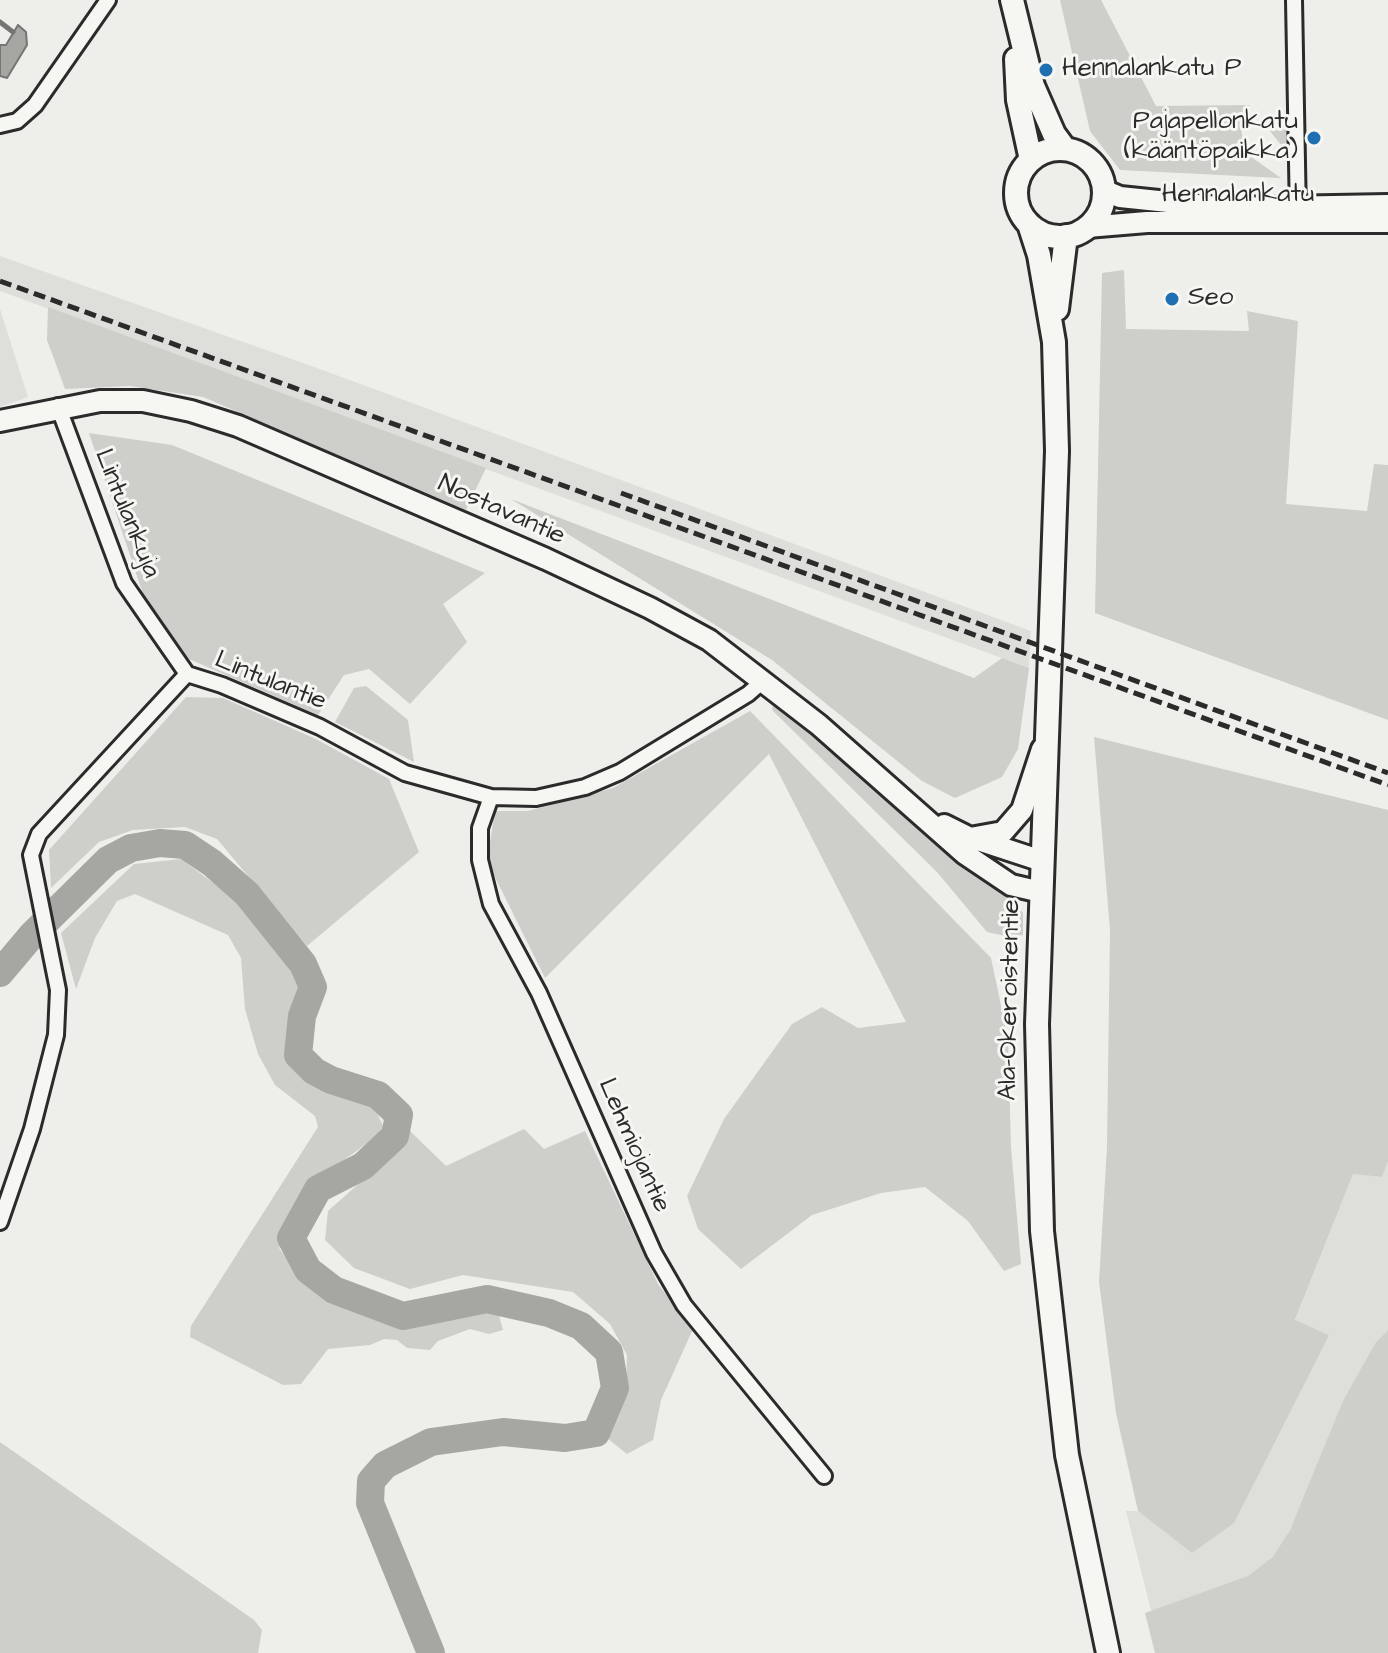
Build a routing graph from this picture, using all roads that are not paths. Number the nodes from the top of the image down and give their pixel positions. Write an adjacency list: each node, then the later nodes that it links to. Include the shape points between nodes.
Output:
1 (108, 0): 4 (street, via 35,105 17,121)
2 (1294, 0): 9 (street)
3 (1014, 11): 5 (main road, via 1033,86); 6 (main road, via 1018,100)
4 (0, 125)
5 (1065, 149): 6 (main road, via 1042,152); 7 (main road, via 1097,169)
6 (1031, 160): 11 (main road, via 1017,183 1016,198)
7 (1103, 190): 9 (street, Hennalankatu, via 1170,204); 12 (main road, via 1102,207)
8 (1388, 205): 9 (street, Hennalankatu)
9 (1298, 215): 10 (street, Hennalankatu); 12 (street, Hennalankatu)
10 (1388, 222)
11 (1029, 224): 13 (main road, via 1046,235); 14 (main road, Ala-Okeroistentie)
12 (1087, 227): 13 (main road)
13 (1066, 236): 14 (main road, Ala-Okeroistentie)
14 (1054, 342): 19 (main road, Ala-Okeroistentie, via 1057,515)
15 (58, 406): 16 (street, Nostavantie); 17 (street, Lintulankuja, via 124,583); 18 (street, Nostavantie, via 143,401 238,426 650,608 709,640)
16 (0, 421)
17 (187, 674): 20 (street, Lintulantie, via 320,727 405,773); 25 (street, Lintulantie, via 39,834 31,855 58,990 56,1035)
18 (764, 680): 20 (street, Lintulantie, via 620,772 536,798); 21 (street, Nostavantie)
19 (1047, 730): 22 (street, via 1022,810 1003,832); 23 (main road, Ala-Okeroistentie)
20 (491, 797): 26 (street, Lehmiojantie, via 480,828 480,860 491,904 539,993 654,1253 684,1305)
21 (922, 814): 22 (street, Nostavantie); 24 (street, Nostavantie, via 965,854 1011,885)
22 (970, 838): 23 (street, Nostavantie)
23 (1042, 861): 24 (main road, Ala-Okeroistentie)
24 (1041, 892): 27 (main road, Ala-Okeroistentie, via 1038,1161 1047,1297 1067,1455)
25 (0, 1222)
26 (824, 1476)
27 (1108, 1653)

